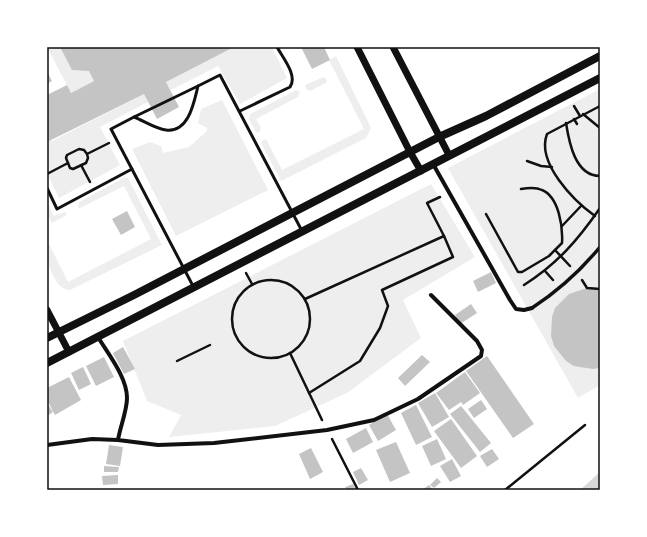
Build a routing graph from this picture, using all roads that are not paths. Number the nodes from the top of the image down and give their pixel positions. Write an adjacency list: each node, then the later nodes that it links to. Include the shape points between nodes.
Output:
1 (277, 47): 7 (lane, via 293,83 290,88)
2 (357, 47): 10 (street)
3 (393, 47): 9 (street)
4 (600, 56): 9 (main road, via 486,116)
5 (600, 78): 11 (main road)
6 (198, 86): 7 (lane, via 220,75); 8 (lane); 8 (lane, via 191,112 182,126 167,130)
7 (240, 111): 16 (lane)
8 (134, 117): 13 (lane, via 112,129)
9 (439, 137): 10 (main road); 11 (street)
10 (410, 152): 14 (street); 16 (main road)
11 (449, 155): 12 (main road)
12 (433, 164): 14 (main road); 22 (street, via 516,309)
13 (132, 169): 15 (lane, via 57,209); 19 (lane)
14 (421, 171): 17 (main road)
15 (47, 188)
16 (293, 213): 17 (lane); 19 (main road)
17 (302, 233): 20 (main road)
18 (600, 247): 22 (street, via 560,287)
19 (185, 269): 20 (lane); 24 (main road)
20 (194, 289): 25 (main road)
21 (431, 295): 29 (street, via 477,341 482,350 481,356 418,399 374,420 326,430 214,443 158,445)
22 (532, 308)
23 (47, 310): 24 (street)
24 (59, 333): 26 (main road); 27 (street)
25 (98, 337): 27 (main road); 29 (street, via 120,374 126,390 127,399)
26 (47, 338)
27 (69, 352): 28 (main road)
28 (47, 363)
29 (118, 440): 30 (street, via 92,439)
30 (47, 444)

